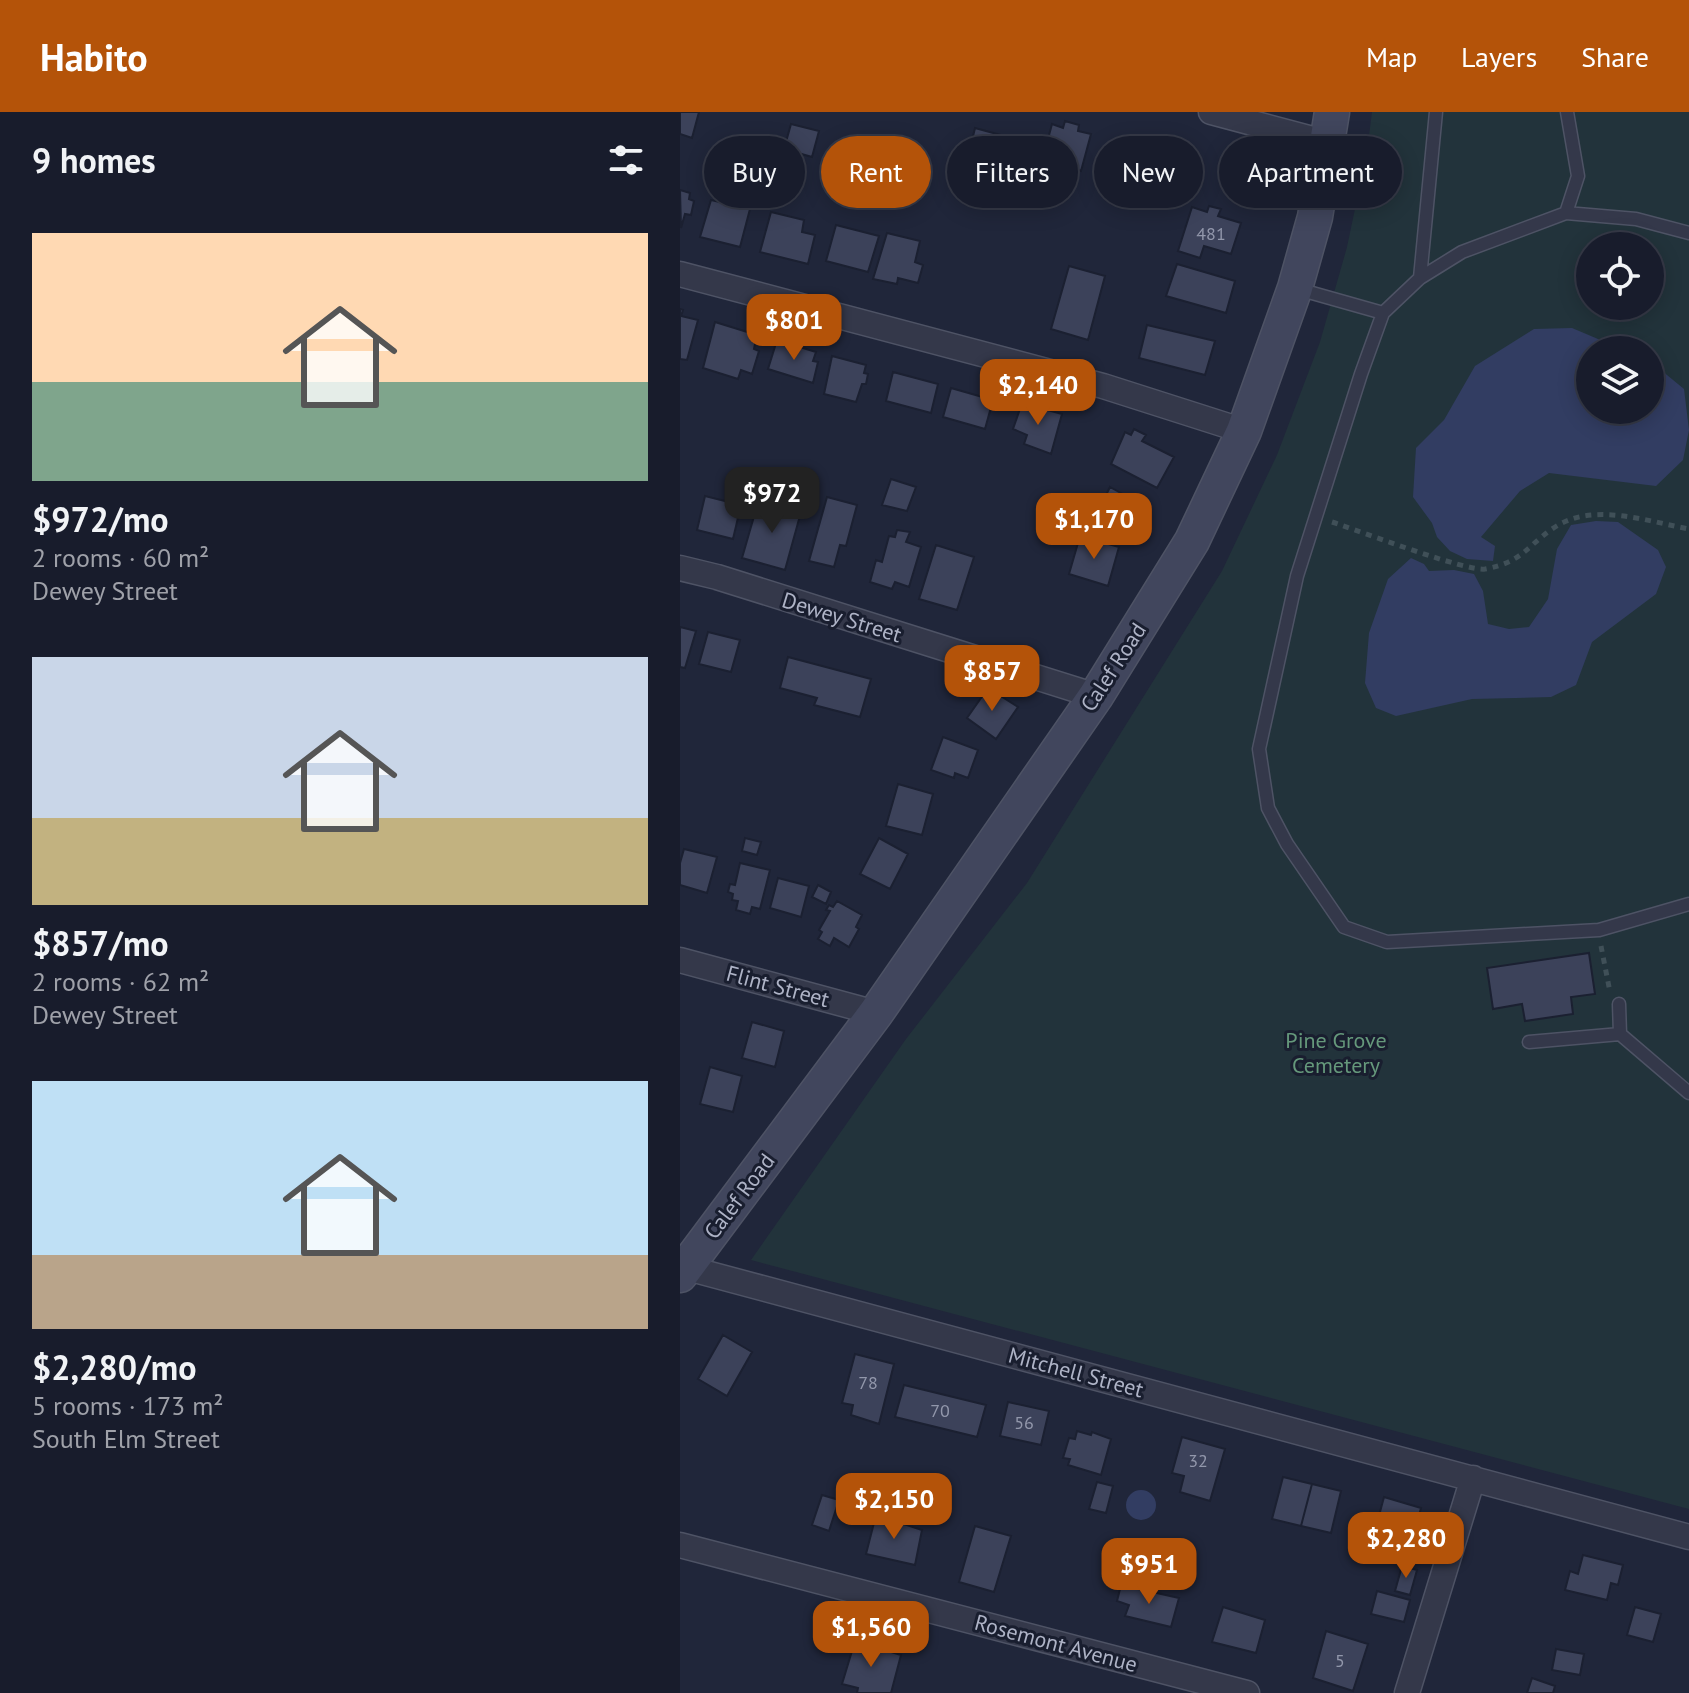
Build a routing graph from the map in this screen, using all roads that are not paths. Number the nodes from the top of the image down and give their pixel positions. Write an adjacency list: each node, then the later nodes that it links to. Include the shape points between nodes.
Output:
1 (1211, 112): 4 (street)
2 (1436, 112): 8 (lane)
3 (1567, 112): 5 (lane, via 1578,176)
4 (1330, 128): 9 (main road, Calef Road, via 1315,217)
5 (1566, 213): 6 (lane); 8 (lane, via 1462,252)
6 (1687, 230)
7 (680, 274): 11 (street, via 1103,386)
8 (1420, 278): 10 (lane)
9 (1295, 288): 10 (lane); 11 (main road, Calef Road)
10 (1383, 313): 14 (lane, via 1297,576 1259,749 1268,808 1344,927 1387,942 1599,930)
11 (1244, 431): 13 (main road, Calef Road, via 1192,541)
12 (680, 568): 13 (street, Dewey Street)
13 (1096, 696): 17 (main road, Calef Road)
14 (1689, 904)
15 (680, 960): 17 (street, Flint Street)
16 (1619, 1004): 18 (lane)
17 (876, 1013): 21 (main road, Calef Road)
18 (1620, 1034): 19 (lane); 20 (lane)
19 (1529, 1042)
20 (1689, 1093)
21 (682, 1270): 22 (street, Mitchell Street)
22 (1473, 1478): 23 (street, Mitchell Street); 26 (street)
23 (1689, 1537)
24 (680, 1545): 25 (street, Rosemont Avenue)
25 (1247, 1693)
26 (1407, 1693)

